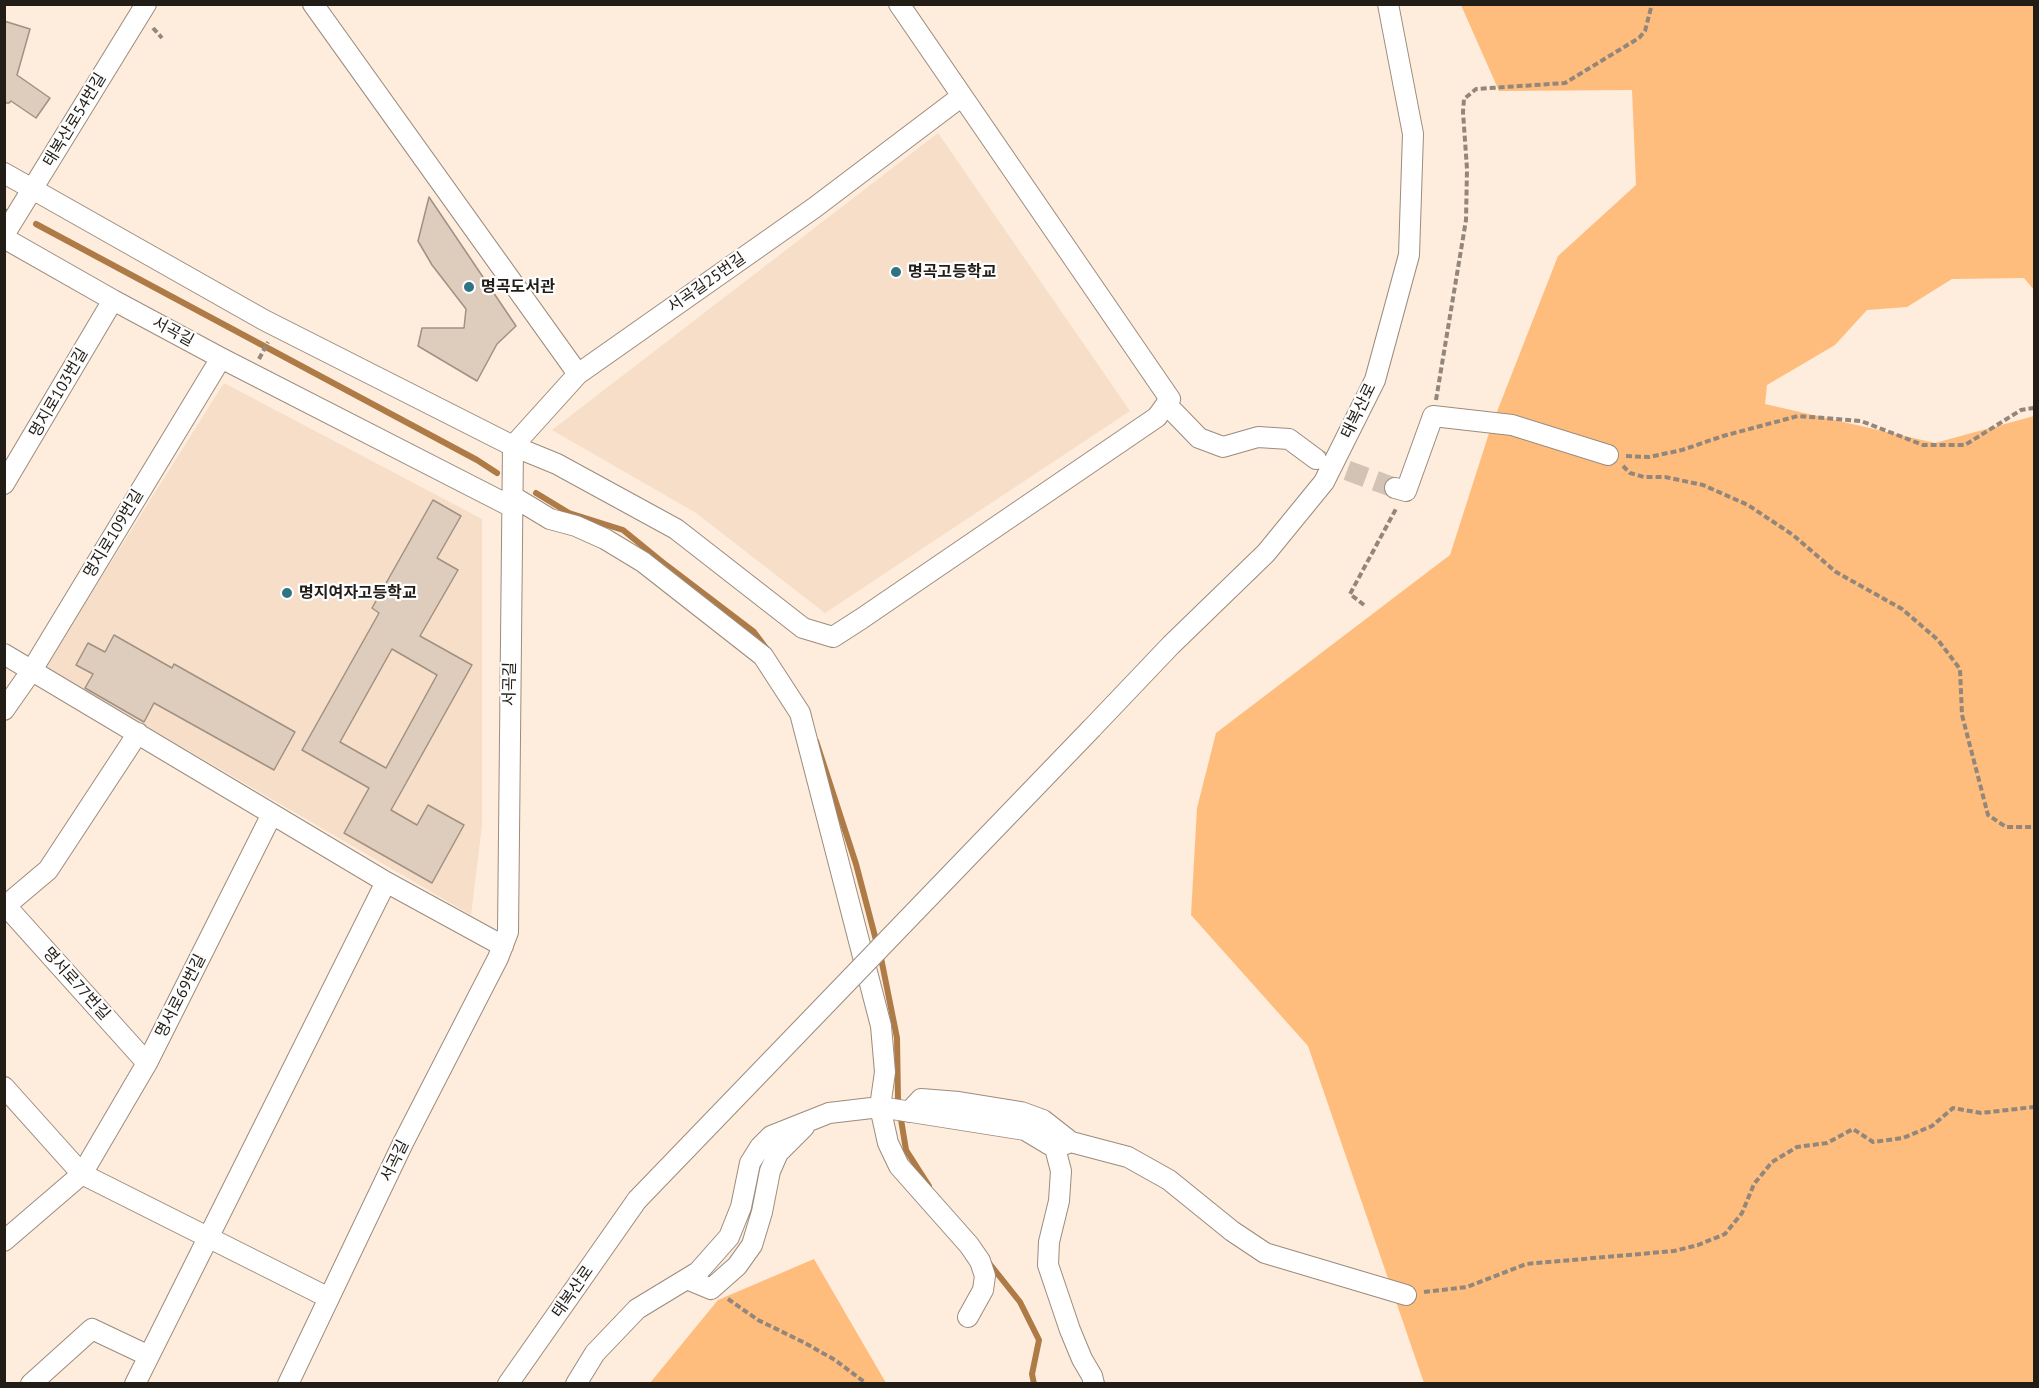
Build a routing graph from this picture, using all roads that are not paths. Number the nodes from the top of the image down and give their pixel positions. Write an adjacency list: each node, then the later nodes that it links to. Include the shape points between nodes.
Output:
1 (146, 4): 7 (street, 태복산로54번길)
2 (313, 4): 11 (street)
3 (899, 4): 5 (street)
4 (1388, 4): 43 (street, 태복산로, bridge, via 1413,134 1409,255 1375,380 1324,482 1266,553 1171,645 638,1200)
5 (962, 96): 11 (street, 서곡길25번길, via 814,208); 12 (street, via 1170,399)
6 (4, 173): 7 (street)
7 (33, 189): 8 (street, 태복산로54번길); 13 (street, via 264,320)
8 (4, 237): 9 (street, 서곡길)
9 (113, 300): 10 (street, 서곡길); 16 (street, 명지로103번길)
10 (221, 358): 18 (street, 서곡길); 20 (street, 명지로109번길)
11 (578, 374): 13 (street, 서곡길25번길)
12 (1167, 404): 13 (street, via 1157,417 833,637 803,628 675,530 557,464); 15 (street, via 1199,438 1223,447 1258,436 1289,439)
13 (513, 446): 18 (street)
14 (1608, 455): 17 (street, via 1512,425 1433,416)
15 (1316, 459)
16 (4, 484)
17 (1401, 489)
18 (512, 502): 26 (street, 서곡길, via 507,932); 29 (street, via 605,539 643,562 763,656 800,713 880,1026 885,1072)
19 (4, 654): 20 (street)
20 (32, 670): 21 (street, 명지로109번길); 22 (street)
21 (4, 710)
22 (138, 734): 23 (street); 25 (street, via 48,870)
23 (272, 814): 24 (street); 27 (street, 명서로69번길)
24 (386, 882): 26 (street); 33 (street)
25 (5, 907): 27 (street, 명서로77번길)
26 (503, 946): 37 (street, 서곡길)
27 (147, 1063): 32 (street, 명서로69번길)
28 (4, 1087): 32 (street)
29 (880, 1107): 30 (street); 31 (street, via 909,1112 921,1099 1021,1112 1043,1120); 38 (street, via 888,1143 900,1166 980,1261 985,1276 983,1290)
30 (812, 1118): 35 (street, via 771,1136 760,1147 750,1163 741,1207 729,1237 698,1272); 35 (street, via 778,1153 752,1245 737,1266 711,1289)
31 (1063, 1145): 36 (street, via 1128,1157 1169,1180 1265,1253); 45 (street, via 1048,1265 1070,1330)
32 (82, 1174): 33 (street); 34 (street)
33 (209, 1237): 37 (street); 39 (street)
34 (4, 1241)
35 (687, 1278): 44 (street, via 637,1309 595,1353)
36 (1406, 1295)
37 (329, 1298): 42 (street, 서곡길)
38 (968, 1317)
39 (149, 1356): 40 (street, via 92,1329); 41 (street)
40 (31, 1383)
41 (135, 1383)
42 (288, 1383)
43 (508, 1383)
44 (576, 1383)
45 (1094, 1383)

